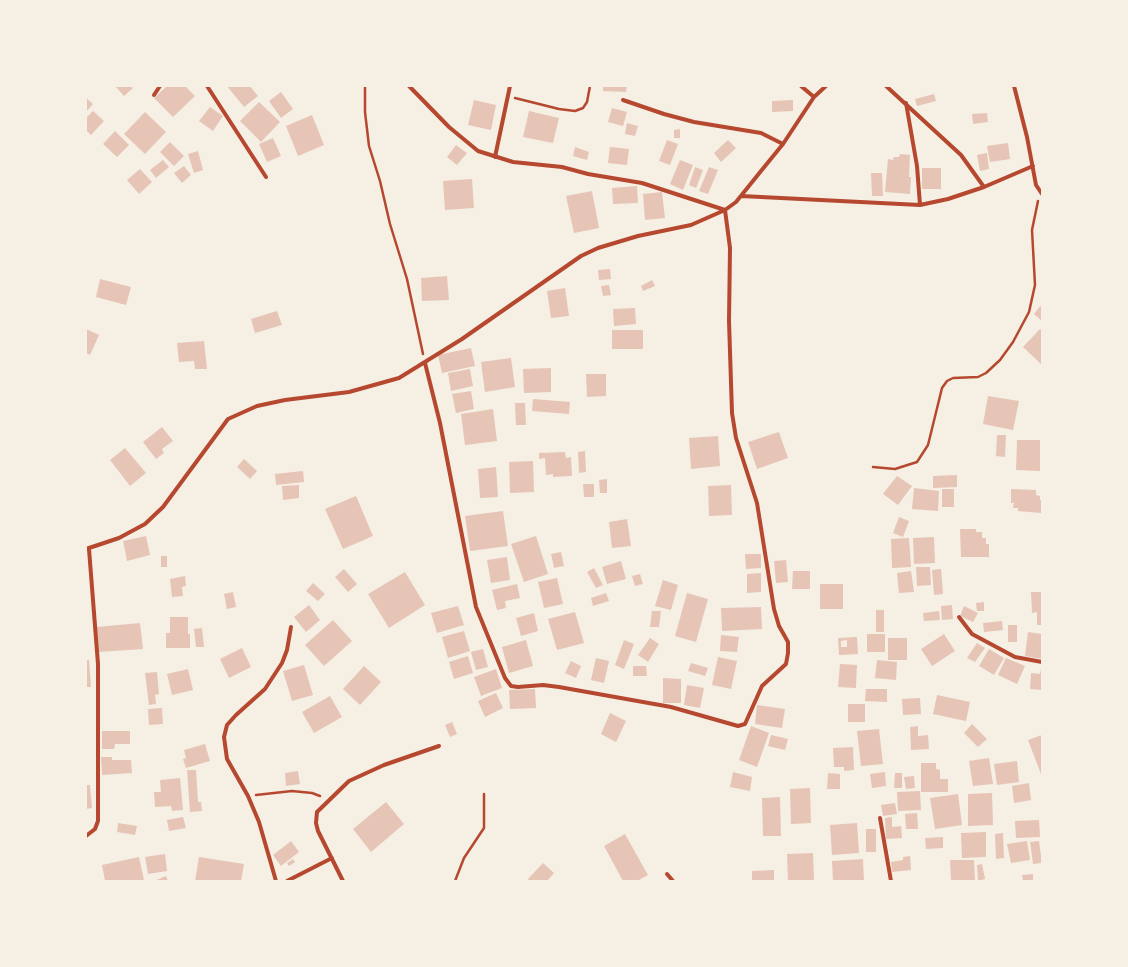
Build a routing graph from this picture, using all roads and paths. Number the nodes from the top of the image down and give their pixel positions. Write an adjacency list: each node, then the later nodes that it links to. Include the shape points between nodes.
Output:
1 (160, 86): 11 (street)
2 (207, 86): 19 (street)
3 (365, 86): 25 (path, via 369,146 407,279)
4 (409, 86): 17 (street, via 468,144)
5 (510, 86): 12 (street)
6 (590, 86): 12 (path, via 587,102 583,108 575,111)
7 (800, 86): 13 (street)
8 (826, 86): 13 (street)
9 (886, 86): 15 (street)
10 (1014, 86): 18 (street)
11 (154, 95)
12 (509, 97): 17 (street)
13 (814, 97): 16 (street)
14 (623, 100): 16 (street, via 694,122 761,133)
15 (906, 103): 20 (street, via 961,155); 23 (street, via 917,166)
16 (783, 144): 22 (street)
17 (495, 157): 24 (street, via 642,183)
18 (1032, 166): 20 (street); 21 (street, via 1036,184)
19 (266, 177)
20 (984, 188): 23 (street)
21 (1042, 194): 26 (path, via 1032,230 1035,285 1029,312 1014,342 986,373 978,377 953,378 942,388 928,445 917,462 895,469)
22 (741, 196): 23 (street); 24 (street)
23 (920, 205)
24 (725, 210): 25 (street, via 692,225 638,236 581,256); 25 (street, via 730,248 732,414 736,438 757,503 774,609 779,626 788,642 786,664 762,686 747,722 742,726 670,707 559,687 511,686 505,678 476,607 443,438)
25 (425, 363): 27 (street, via 399,378 371,387 257,406 228,419 163,507 145,524 119,538)
26 (873, 467)
27 (88, 549): 36 (street, via 98,664 98,822 95,829)
28 (959, 617): 30 (street, via 977,637 1015,657)
29 (291, 627): 33 (street, via 282,663 265,689 236,715 225,730 224,746 227,758)
30 (1042, 662)
31 (439, 746): 34 (street, via 384,765 349,781)
32 (484, 794): 42 (path, via 484,828 464,858)
33 (248, 796): 34 (path, via 299,792 312,793); 39 (street, via 261,828)
34 (328, 800): 37 (street, via 317,812 316,823)
35 (880, 818): 44 (street)
36 (86, 836)
37 (332, 858): 40 (street); 41 (street)
38 (667, 874): 43 (street)
39 (276, 881)
40 (287, 881)
41 (343, 881)
42 (455, 881)
43 (673, 881)
44 (891, 881)

